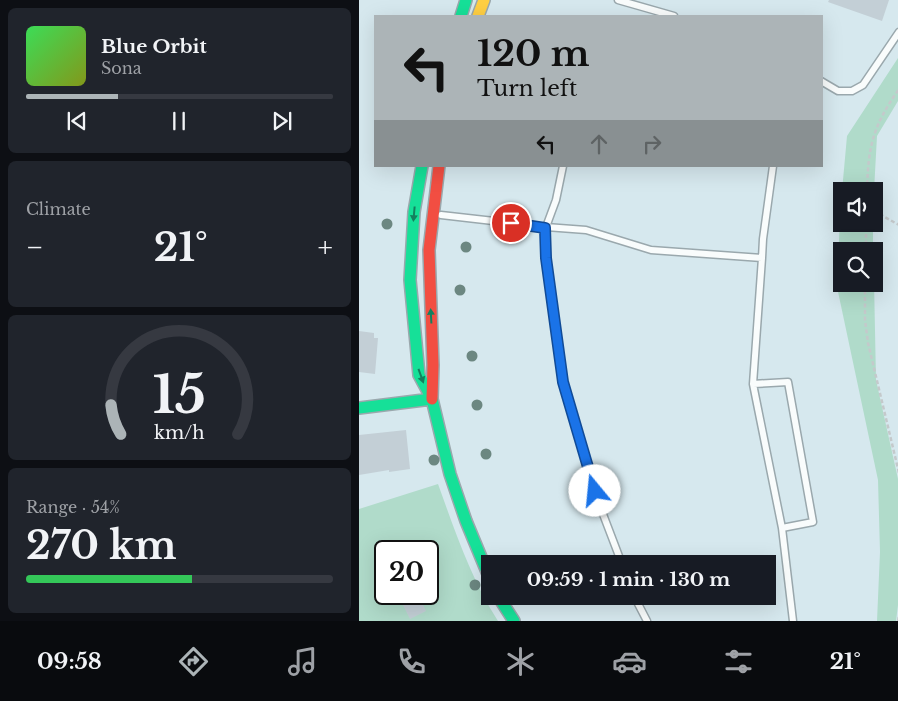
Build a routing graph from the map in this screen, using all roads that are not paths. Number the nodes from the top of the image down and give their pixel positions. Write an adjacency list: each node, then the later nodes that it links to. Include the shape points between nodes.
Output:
1 (466, 0): 4 (street)
2 (484, 0): 5 (street)
3 (618, 0): 6 (lane)
4 (461, 15)
5 (479, 15)
6 (670, 15)
7 (898, 32): 8 (lane, via 863,85 838,91)
8 (823, 82)
9 (422, 167): 17 (street, one-way to 17, via 414,212 410,280 419,375)
10 (439, 167): 17 (street, one-way to 10, via 435,367 429,259)
11 (563, 167): 14 (lane, via 556,200)
12 (773, 167): 15 (lane)
13 (441, 215): 14 (lane)
14 (545, 228): 15 (lane, via 586,230 651,250); 20 (lane, via 563,382 601,509)
15 (762, 258): 16 (lane)
16 (753, 384): 19 (lane); 19 (lane, via 789,382 813,522)
17 (433, 399): 18 (street); 21 (street, via 450,474)
18 (359, 408)
19 (782, 528): 26 (lane)
20 (619, 555)
21 (481, 557)
22 (504, 605): 24 (street)
23 (639, 605): 25 (lane)
24 (514, 621)
25 (647, 621)
26 (793, 621)

